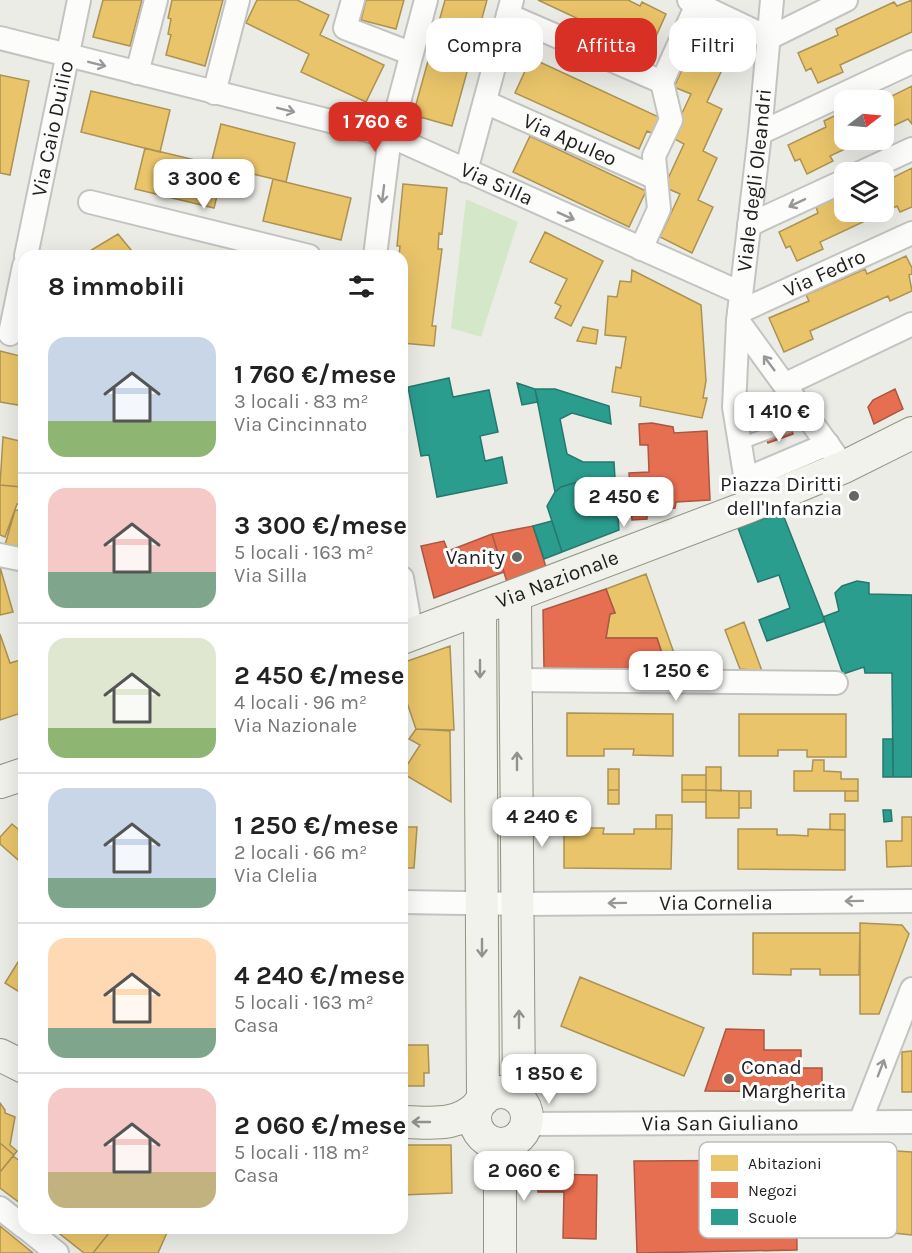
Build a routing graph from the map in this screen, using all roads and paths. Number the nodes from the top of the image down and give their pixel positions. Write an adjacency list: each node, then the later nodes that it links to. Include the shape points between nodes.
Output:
1 (79, 0): 13 (street, Via Caio Duilio)
2 (156, 0): 15 (street)
3 (238, 0): 17 (street)
4 (353, 0): 12 (street, via 345,28)
5 (426, 0): 12 (street)
6 (772, 0): 11 (street, Viale degli Oleandri)
7 (846, 0): 11 (street)
8 (695, 1): 11 (street); 16 (street)
9 (510, 7): 16 (street); 18 (street)
10 (0, 38): 13 (street, Via Silla)
11 (769, 38): 19 (street, Viale degli Oleandri)
12 (410, 53): 20 (street)
13 (67, 56): 15 (street, Via Silla, one-way to 15); 30 (street, Via Caio Duilio)
14 (912, 62): 19 (street)
15 (137, 73): 17 (street, Via Silla)
16 (662, 82): 24 (street, via 671,120 654,156)
17 (214, 93): 20 (street, Via Silla, one-way to 20)
18 (485, 102): 23 (street); 24 (street, Via Apuleo)
19 (760, 133): 27 (street, Viale degli Oleandri)
20 (390, 136): 23 (street, Via Silla); 32 (street, one-way to 32)
21 (912, 149): 22 (street)
22 (884, 162)
23 (466, 171): 29 (street, Via Silla, one-way to 29)
24 (656, 178): 29 (street, via 659,209)
25 (834, 186): 27 (street, one-way to 27)
26 (90, 202): 31 (street)
27 (749, 225): 34 (street, Viale degli Oleandri)
28 (912, 233): 34 (street, Via Fedro)
29 (641, 249): 34 (street, Via Silla)
30 (27, 250)
31 (285, 250)
32 (376, 250)
33 (18, 297): 36 (street)
34 (739, 309): 37 (street, one-way to 34); 40 (street, Viale degli Oleandri, via 735,407)
35 (912, 324): 37 (street)
36 (11, 334)
37 (786, 384): 38 (street)
38 (810, 418): 40 (lane); 41 (street)
39 (912, 434): 41 (street, Via Nazionale)
40 (740, 444): 42 (street, Viale degli Oleandri)
41 (836, 456): 42 (street, Via Nazionale)
42 (748, 492): 45 (street, Via Nazionale)
43 (0, 555): 44 (street)
44 (18, 559)
45 (515, 597): 46 (street, Via Nazionale); 48 (street)
46 (480, 610): 47 (street, Via Nazionale); 52 (street, one-way to 52)
47 (408, 637)
48 (516, 680): 49 (street); 53 (street, one-way to 48)
49 (836, 683)
50 (912, 901): 53 (street, Via Cornelia, one-way to 53)
51 (408, 902): 52 (street, Via Cornelia)
52 (481, 904): 53 (street, Via Cornelia); 56 (street, one-way to 56)
53 (518, 904): 60 (street, one-way to 53)
54 (912, 990): 55 (street)
55 (903, 1036): 58 (street, one-way to 55)
56 (472, 1109): 57 (street, one-way to 57); 60 (street, via 475,1123); 60 (street, via 500,1092)
57 (408, 1121)
58 (860, 1122): 59 (street, Via San Giuliano); 60 (street, Via San Giuliano)
59 (912, 1122)
60 (509, 1126): 65 (street, via 500,1186)
61 (0, 1208): 62 (street)
62 (18, 1222)
63 (33, 1234): 64 (street)
64 (57, 1253)
65 (500, 1253)

